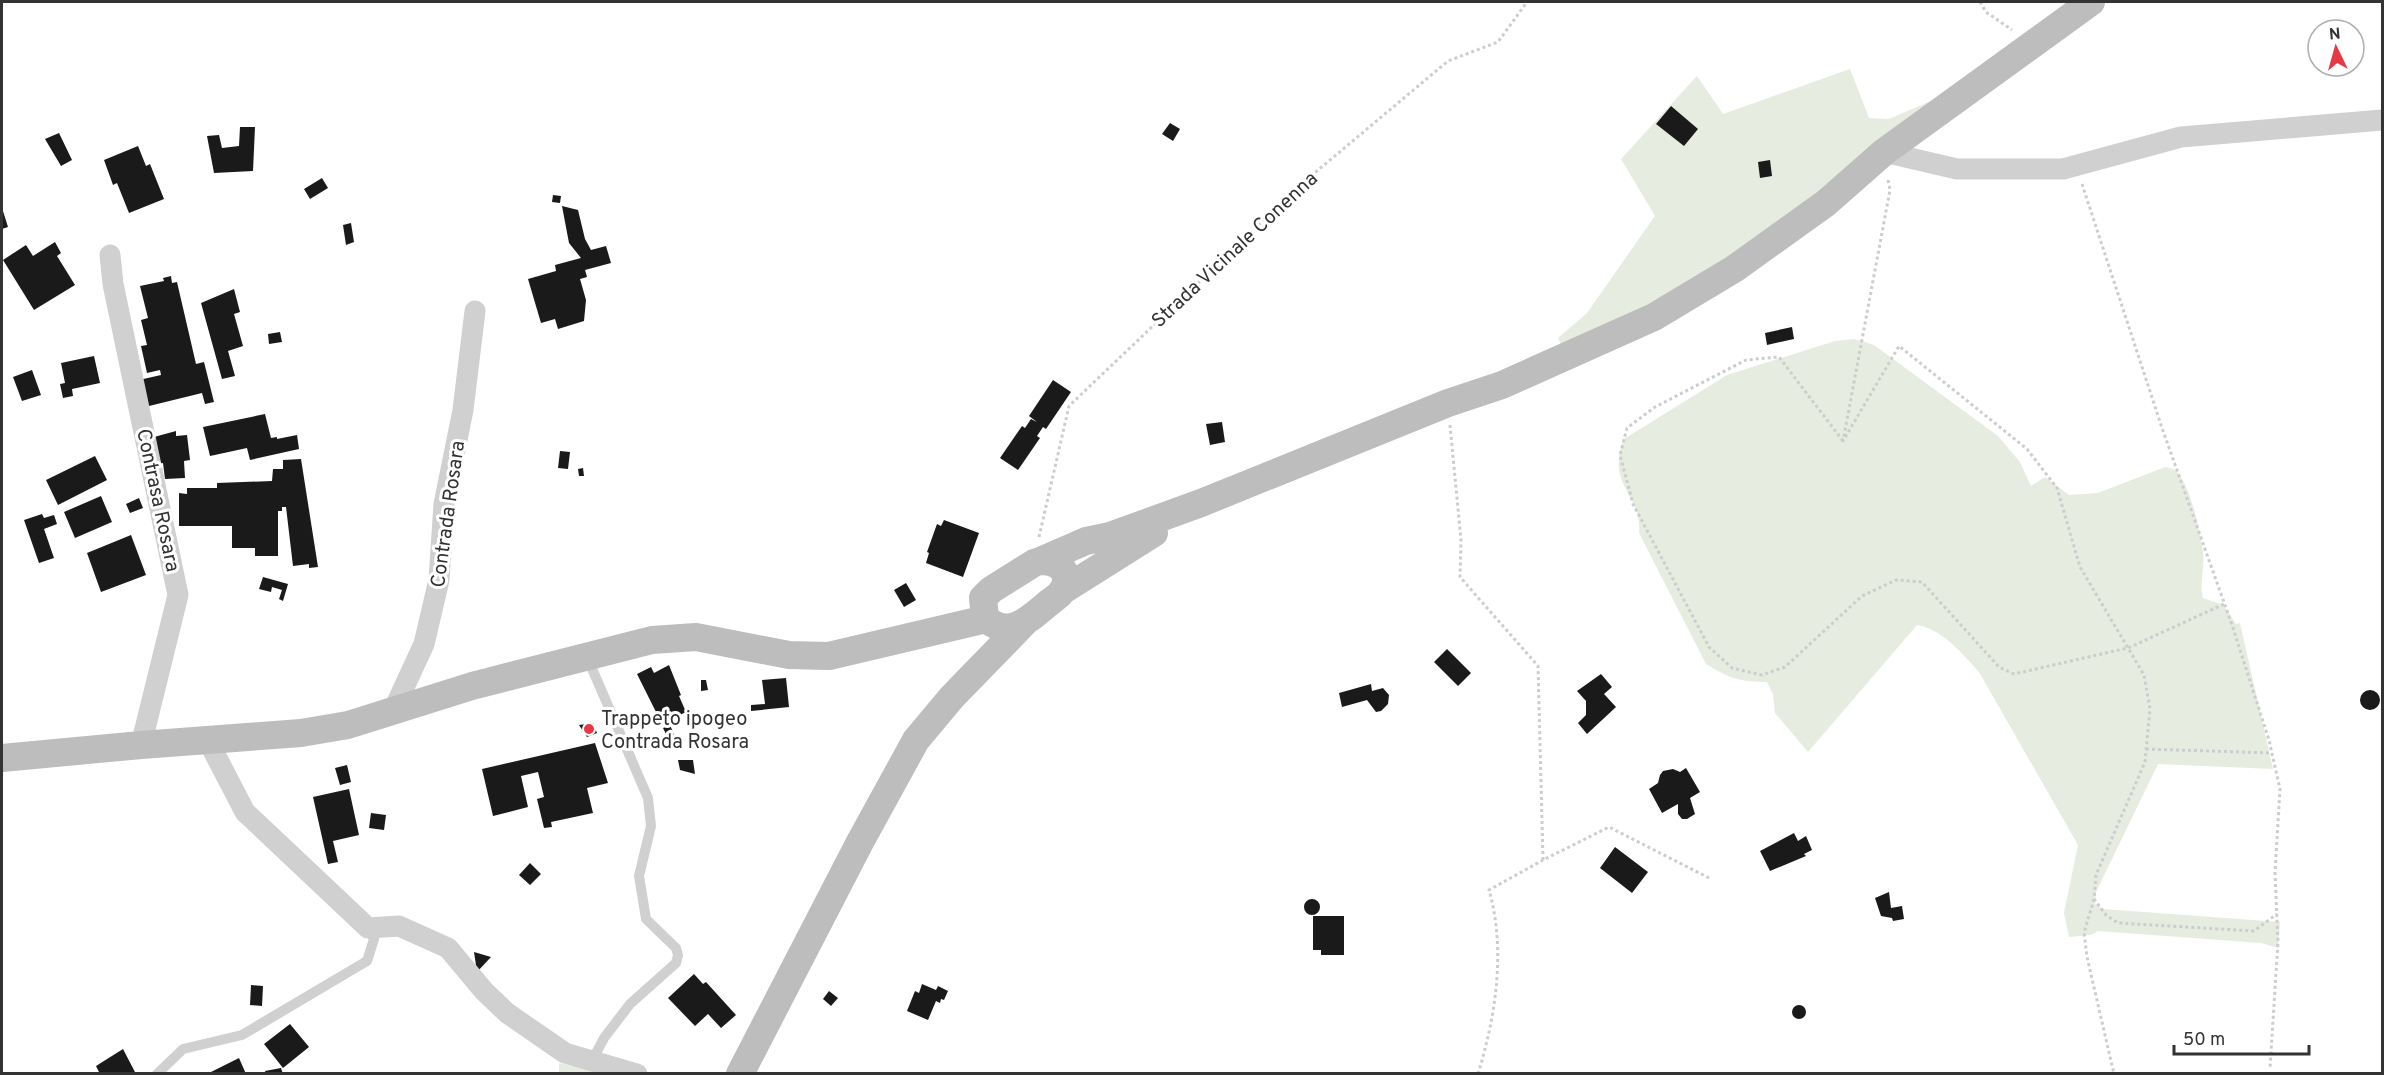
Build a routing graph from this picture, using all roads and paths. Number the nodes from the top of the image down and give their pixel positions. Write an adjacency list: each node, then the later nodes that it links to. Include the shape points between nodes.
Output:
1 (1527, 2): 13 (path, Strada Vicinale Conenna, via 1498,42 1448,61 1305,181 1069,406)
2 (1980, 2): 4 (path, via 1986,12 2014,32)
3 (2091, 2): 4 (street)
4 (2022, 52): 6 (street)
5 (2382, 120): 7 (street, via 2181,137)
6 (1884, 152): 7 (street, via 1957,169); 10 (street, via 1826,203 1734,269 1654,317 1502,385); 11 (path, via 1890,190)
7 (2076, 166): 15 (path)
8 (110, 255): 23 (street, Contrasa Rosara, via 178,595)
9 (475, 311): 21 (street, Contrada Rosara, via 463,410 444,504 439,580 424,644)
10 (1448, 403): 12 (street); 27 (path, via 1461,540 1460,577 1538,666)
11 (1843, 441): 18 (path, via 1899,346 2027,449 2057,488 2080,567); 18 (path, via 1779,357 1746,360 1655,407 1627,428 1620,455 1633,504 1709,647 1732,669 1762,675 1785,667 1862,596 1896,580 1922,582 1999,667 2013,674)
12 (1202, 503): 13 (street, via 1086,541); 14 (street)
13 (1037, 562): 14 (street, via 1055,562 1062,568); 16 (street, via 991,590)
14 (1062, 591): 17 (street)
15 (2224, 604): 18 (path); 25 (path)
16 (987, 614): 17 (street, via 1005,628); 19 (street, via 829,656 789,655 696,637 652,639); 20 (street, via 986,651)
17 (1024, 623): 20 (street)
18 (2128, 648): 24 (path, via 2144,675 2150,710)
19 (586, 657): 21 (street); 32 (lane, via 648,798 651,826 639,876 646,919 676,948 678,955 676,963 630,1004)
20 (968, 680): 36 (street, via 916,740)
21 (394, 709): 22 (street, via 348,725 301,733)
22 (207, 740): 23 (street); 31 (street, via 245,812)
23 (141, 745): 26 (street)
24 (2146, 749): 25 (path); 29 (path, via 2145,762 2096,875)
25 (2272, 753): 30 (path, via 2280,789)
26 (2, 758)
27 (1543, 860): 28 (path, via 1609,827); 37 (path, via 1488,890 1496,913 1498,973 1488,1041)
28 (1711, 879)
29 (2094, 899): 30 (path, via 2118,923 2254,931); 38 (path, via 2084,933 2086,957)
30 (2277, 914): 33 (path)
31 (368, 928): 32 (street, via 399,926 448,948 507,1013 565,1053); 34 (lane, via 374,939 367,961 242,1035 183,1049)
32 (592, 1060): 35 (street)
33 (2270, 1068)
34 (157, 1074)
35 (638, 1074)
36 (740, 1074)
37 (1478, 1074)
38 (2114, 1074)

